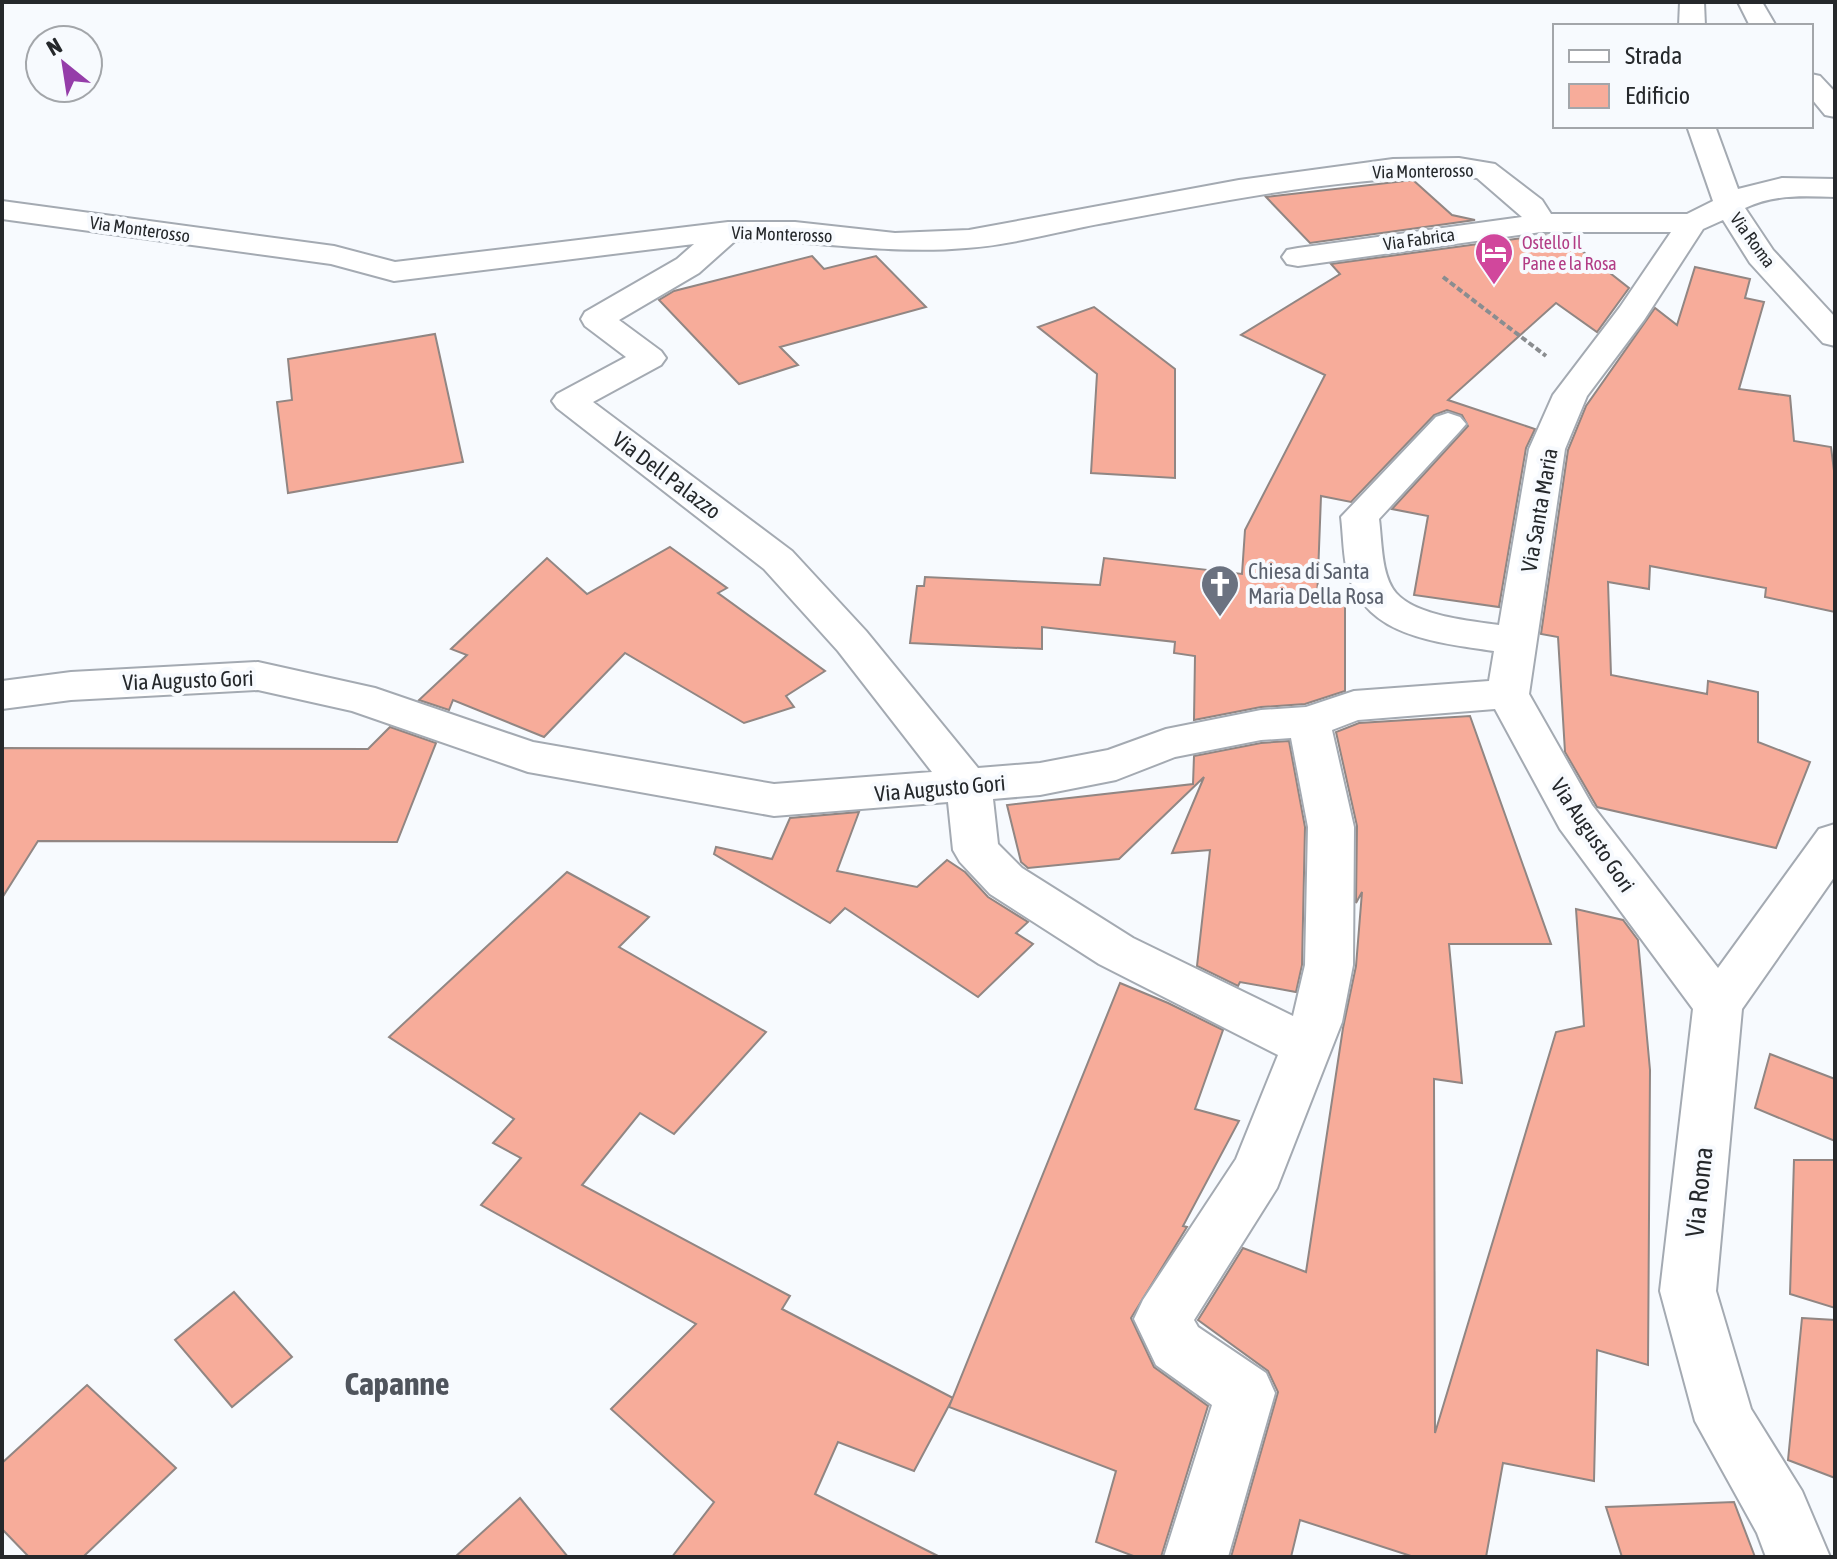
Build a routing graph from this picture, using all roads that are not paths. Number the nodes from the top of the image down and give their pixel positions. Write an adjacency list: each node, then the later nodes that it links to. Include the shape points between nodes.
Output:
1 (1692, 2): 3 (street)
2 (1750, 2): 4 (street)
3 (1692, 24)
4 (1762, 24)
5 (1813, 84): 6 (street)
6 (1835, 109)
7 (1702, 128): 9 (street, Via Roma)
8 (1835, 188): 9 (street, Via Fabrica, via 1757,191)
9 (1729, 206): 12 (street, Via Fabrica); 15 (street, Via Roma, via 1761,256)
10 (2, 210): 13 (street, Via Monterosso, via 334,255 394,272)
11 (1541, 223): 12 (street, Via Fabrica); 13 (street, Via Monterosso, via 1531,206 1485,170 1459,167 1393,168 1239,189 969,239 895,242 795,231); 14 (street, Via Fabrica)
12 (1692, 223): 17 (street, Via Santa Maria, via 1570,395 1547,449)
13 (728, 231): 21 (street, Via Dell Palazzo, via 688,266 597,319 649,358 569,401 778,560 852,641)
14 (1298, 257)
15 (1835, 336)
16 (1448, 424): 17 (street, via 1360,517 1366,568 1380,601 1426,627)
17 (1517, 641): 18 (street, Via Santa Maria)
18 (1508, 694): 20 (street, Via Augusto Gori, via 1354,706); 23 (street, Via Augusto Gori, via 1576,817)
19 (2, 695): 21 (street, Via Augusto Gori, via 258,676 360,698 528,757 774,800)
20 (1309, 722): 21 (street, Via Augusto Gori, via 1261,725 1166,744 1116,764); 24 (street, via 1331,827 1329,965)
21 (969, 787): 24 (street, via 976,850 1006,881 1116,951)
22 (1835, 841): 23 (street, Via Roma)
23 (1718, 1005): 26 (street, Via Roma, via 1688,1291 1725,1421 1780,1513)
24 (1307, 1046): 25 (street, via 1258,1171 1163,1319 1177,1346 1245,1393)
25 (1196, 1557)
26 (1798, 1557)

